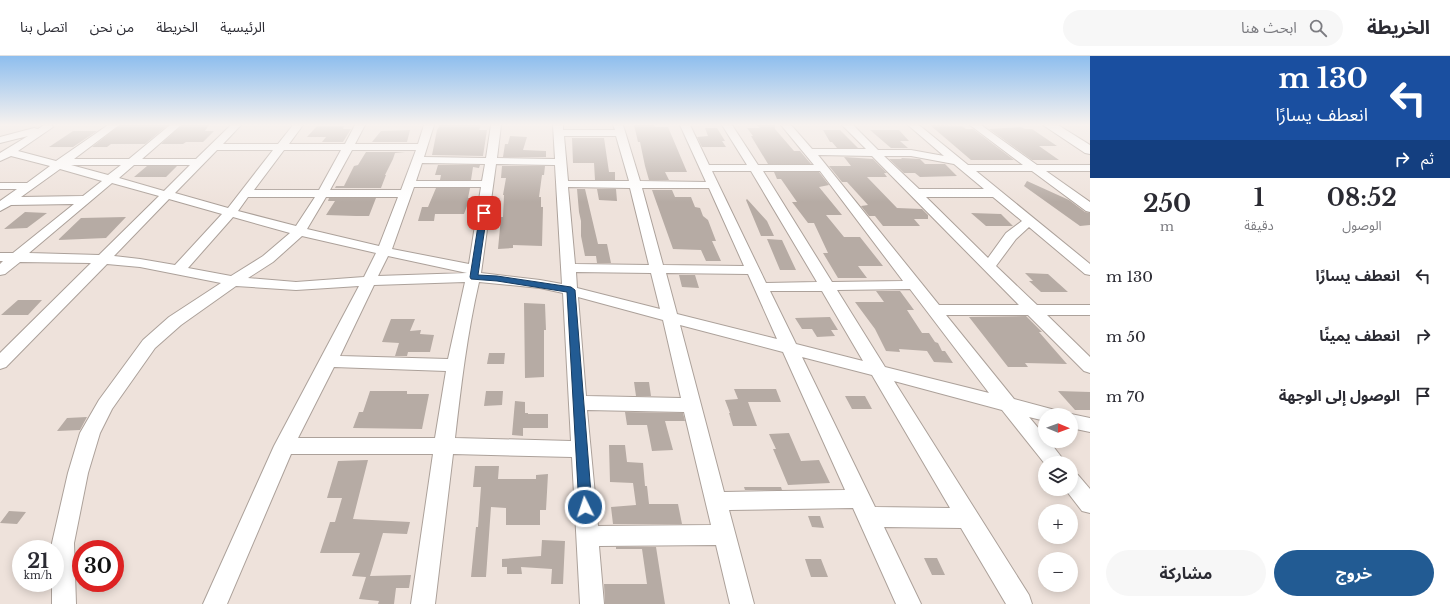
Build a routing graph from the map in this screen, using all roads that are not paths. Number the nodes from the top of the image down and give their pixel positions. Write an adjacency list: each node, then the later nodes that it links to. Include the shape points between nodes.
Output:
1 (79, 151): 23 (street)
2 (144, 151): 19 (street)
3 (211, 151): 21 (street)
4 (280, 151): 40 (street)
5 (347, 151): 41 (street)
6 (421, 151): 18 (street)
7 (492, 151): 20 (street)
8 (560, 151): 22 (street)
9 (625, 151): 33 (street)
10 (697, 151): 25 (street)
11 (744, 151): 26 (street)
12 (873, 151): 16 (street)
13 (944, 151): 24 (street)
14 (1010, 151): 28 (street)
15 (810, 152): 16 (street); 27 (street)
16 (875, 153): 24 (street, via 911,153); 38 (street)
17 (5, 155): 23 (street)
18 (418, 160): 20 (street); 37 (street)
19 (131, 161): 21 (street); 23 (street); 30 (street)
20 (491, 161): 22 (street); 31 (street)
21 (200, 162): 42 (street)
22 (561, 162): 32 (street)
23 (60, 164): 30 (street); 36 (street)
24 (962, 165): 28 (street); 39 (street)
25 (705, 168): 26 (street); 34 (street)
26 (755, 168): 27 (street); 64 (street)
27 (823, 168): 63 (street)
28 (1034, 168): 29 (street); 45 (street)
29 (1090, 168)
30 (109, 179): 42 (street); 43 (street)
31 (488, 184): 37 (street); 60 (street)
32 (563, 184): 33 (street); 54 (street)
33 (635, 185): 34 (street); 56 (street)
34 (714, 185): 58 (street)
35 (0, 186): 36 (street)
36 (30, 186): 44 (street)
37 (407, 189): 41 (street); 49 (street)
38 (917, 193): 39 (street); 53 (street)
39 (996, 193): 47 (street)
40 (244, 194): 41 (street); 46 (street)
41 (323, 194): 48 (street)
42 (167, 195): 46 (street); 52 (street)
43 (84, 200): 44 (street); 51 (street)
44 (5, 204)
45 (1090, 208)
46 (231, 212): 48 (street); 55 (street)
47 (1029, 221): 53 (street, via 1011,236); 59 (street)
48 (299, 230): 49 (street); 62 (street, via 268,259)
49 (384, 251): 60 (street); 61 (street)
50 (0, 256): 51 (street)
51 (17, 256): 52 (street); 57 (street)
52 (103, 259): 55 (street); 73 (street)
53 (989, 266): 68 (street)
54 (569, 268): 56 (street); 66 (street)
55 (179, 269): 62 (street)
56 (657, 269): 58 (street); 70 (street)
57 (0, 270)
58 (753, 270): 65 (street)
59 (1090, 271)
60 (474, 274): 61 (street); 66 (street); 74 (street)
61 (370, 280): 62 (street, via 296,286); 72 (street)
62 (233, 281): 94 (street, via 175,321 149,344 105,405 90,433 78,473 63,543)
63 (914, 285): 64 (street); 67 (street)
64 (827, 286): 65 (street); 76 (street)
65 (761, 287): 71 (street)
66 (571, 290): 70 (street); 77 (street)
67 (934, 310): 68 (street); 79 (street)
68 (1034, 310): 69 (street); 75 (street)
69 (1090, 310)
70 (670, 317): 71 (street); 78 (street)
71 (789, 347): 76 (street); 90 (street)
72 (329, 361): 74 (street); 83 (street)
73 (0, 363)
74 (455, 365): 84 (street)
75 (1090, 366)
76 (878, 370): 79 (street); 91 (street)
77 (578, 403): 78 (street); 85 (street)
78 (691, 405): 88 (street)
79 (1009, 406): 80 (street); 86 (street)
80 (1038, 413)
81 (1078, 422): 82 (street)
82 (1090, 425)
83 (284, 446): 84 (street); 95 (street)
84 (445, 446): 85 (street); 96 (street)
85 (582, 449): 93 (street)
86 (1050, 456)
87 (1078, 489): 89 (street)
88 (715, 501): 90 (street); 92 (street)
89 (1090, 504)
90 (865, 508): 91 (street); 99 (street)
91 (967, 518): 100 (street)
92 (724, 535): 93 (street); 98 (street)
93 (587, 536): 97 (street)
94 (64, 604)
95 (215, 604)
96 (423, 604)
97 (592, 604)
98 (742, 604)
99 (909, 604)
100 (1020, 604)

